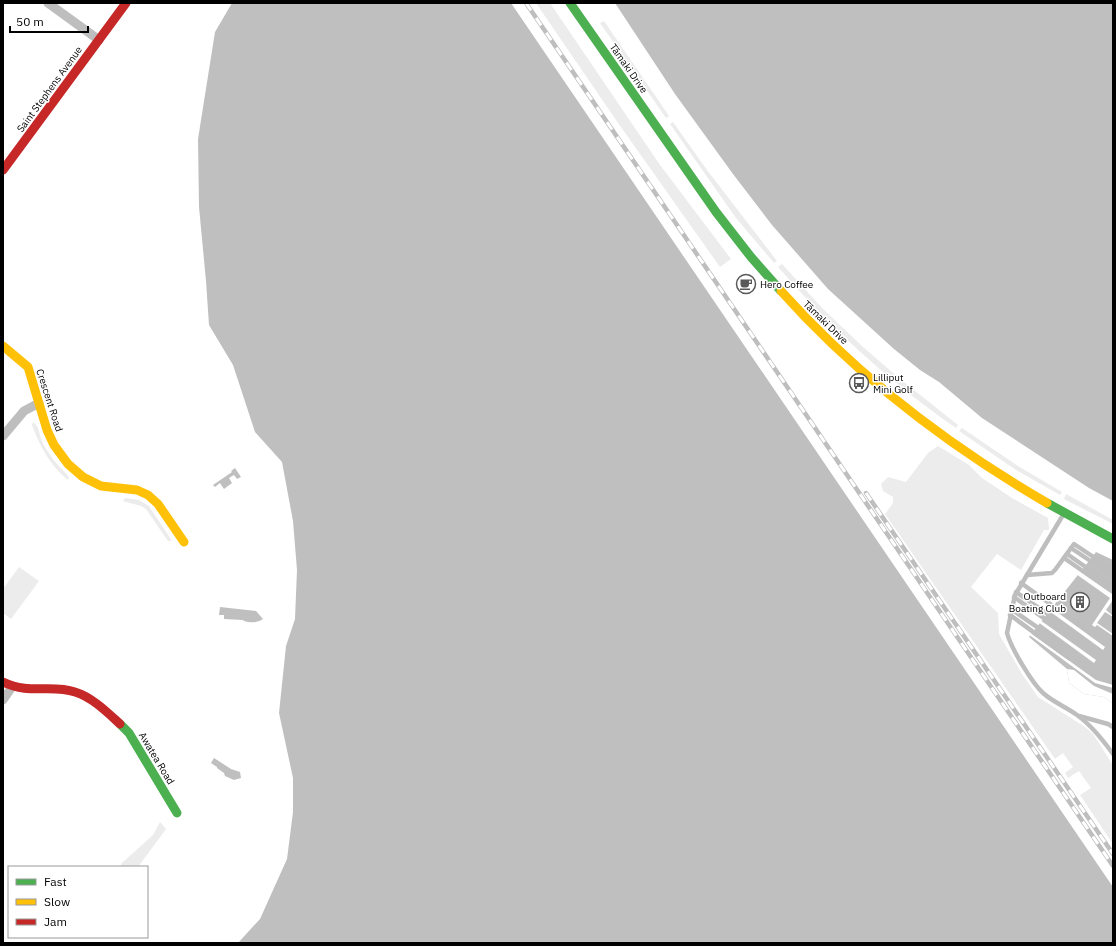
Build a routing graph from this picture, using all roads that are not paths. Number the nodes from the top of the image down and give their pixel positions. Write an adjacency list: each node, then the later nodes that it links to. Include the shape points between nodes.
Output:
1 (48, 3): 4 (street)
2 (126, 3): 4 (main road, Saint Stephens Avenue)
3 (570, 3): 9 (main road, Tāmaki Drive, via 707,202 793,304 845,355 903,406 974,458)
4 (99, 40): 5 (main road, Saint Stephens Avenue)
5 (3, 170)
6 (3, 346): 7 (main road, Crescent Road, via 28,367)
7 (39, 403): 8 (street, via 24,411); 11 (main road, Crescent Road, via 50,438 73,470 101,486 137,490 148,495 158,504)
8 (3, 436)
9 (1063, 514): 10 (main road, Tāmaki Drive); 15 (lane)
10 (1113, 539)
11 (184, 542)
12 (1073, 546): 13 (lane); 14 (lane); 16 (lane)
13 (1066, 556): 15 (lane, via 1052,572); 18 (lane); 20 (lane)
14 (1113, 570)
15 (1027, 574): 17 (lane)
16 (1113, 576)
17 (1021, 583): 19 (lane); 24 (lane)
18 (1113, 586)
19 (1016, 592): 21 (lane); 25 (lane)
20 (1113, 592)
21 (1014, 597): 22 (lane); 26 (lane)
22 (1011, 609): 23 (lane); 27 (lane)
23 (1010, 615): 28 (lane); 32 (lane, via 1008,638 1038,688)
24 (1088, 631)
25 (1082, 638)
26 (1079, 643)
27 (1073, 652)
28 (1069, 658)
29 (3, 682): 30 (main road, Awatea Road)
30 (12, 687): 31 (street); 35 (main road, Awatea Road, via 75,692 84,696 129,733)
31 (3, 700)
32 (1077, 716): 33 (lane); 34 (lane, via 1094,730)
33 (1113, 727)
34 (1113, 754)
35 (177, 813)

